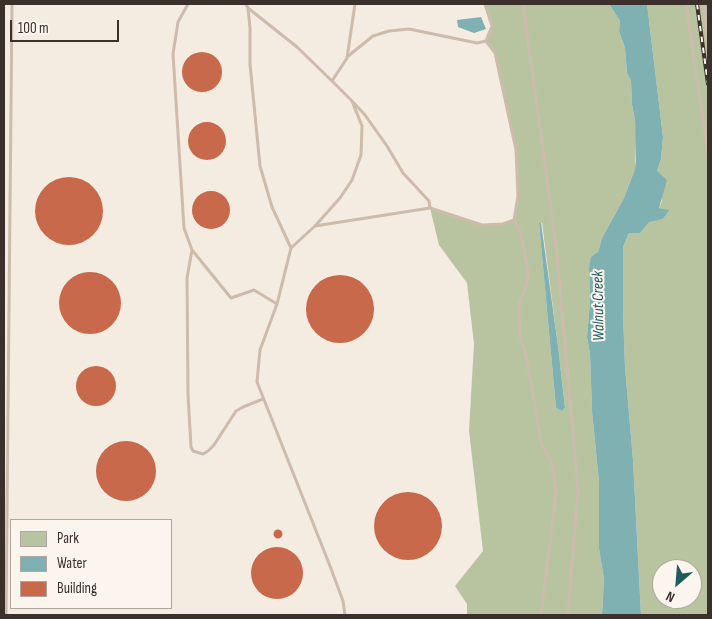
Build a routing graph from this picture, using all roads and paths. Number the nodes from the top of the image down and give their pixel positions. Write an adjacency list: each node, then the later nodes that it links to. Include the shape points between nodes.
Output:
1 (12, 4): 23 (lane)
2 (188, 4): 20 (lane, via 178,22 173,54 184,228)
3 (246, 4): 9 (lane)
4 (355, 4): 12 (lane)
5 (485, 4): 10 (lane, via 492,26)
6 (523, 4): 26 (lane, via 556,245 578,488)
7 (686, 4): 15 (lane)
8 (703, 4): 11 (lane)
9 (248, 8): 13 (lane, via 297,47); 19 (lane, via 260,166 272,207)
10 (486, 41): 12 (lane, via 477,43 409,29 389,31 373,36); 17 (lane, via 495,53 516,150 518,196)
11 (708, 43)
12 (346, 58): 13 (lane)
13 (332, 81): 14 (lane)
14 (352, 101): 16 (lane, via 403,172 429,201); 18 (lane, via 362,126 361,155 352,180)
15 (708, 154)
16 (430, 208): 17 (lane, via 482,225); 18 (lane)
17 (514, 220): 25 (lane, via 521,234 528,272 519,305 520,337 541,443 553,466 556,495)
18 (315, 226): 19 (lane)
19 (291, 248): 21 (lane)
20 (192, 250): 21 (lane, via 231,298 254,290); 22 (lane, via 188,278 188,395 193,451 203,454 208,451 236,411)
21 (277, 304): 22 (lane, via 260,350 257,382)
22 (263, 399): 24 (lane, via 330,566)
23 (6, 615)
24 (345, 615)
25 (542, 615)
26 (568, 615)

